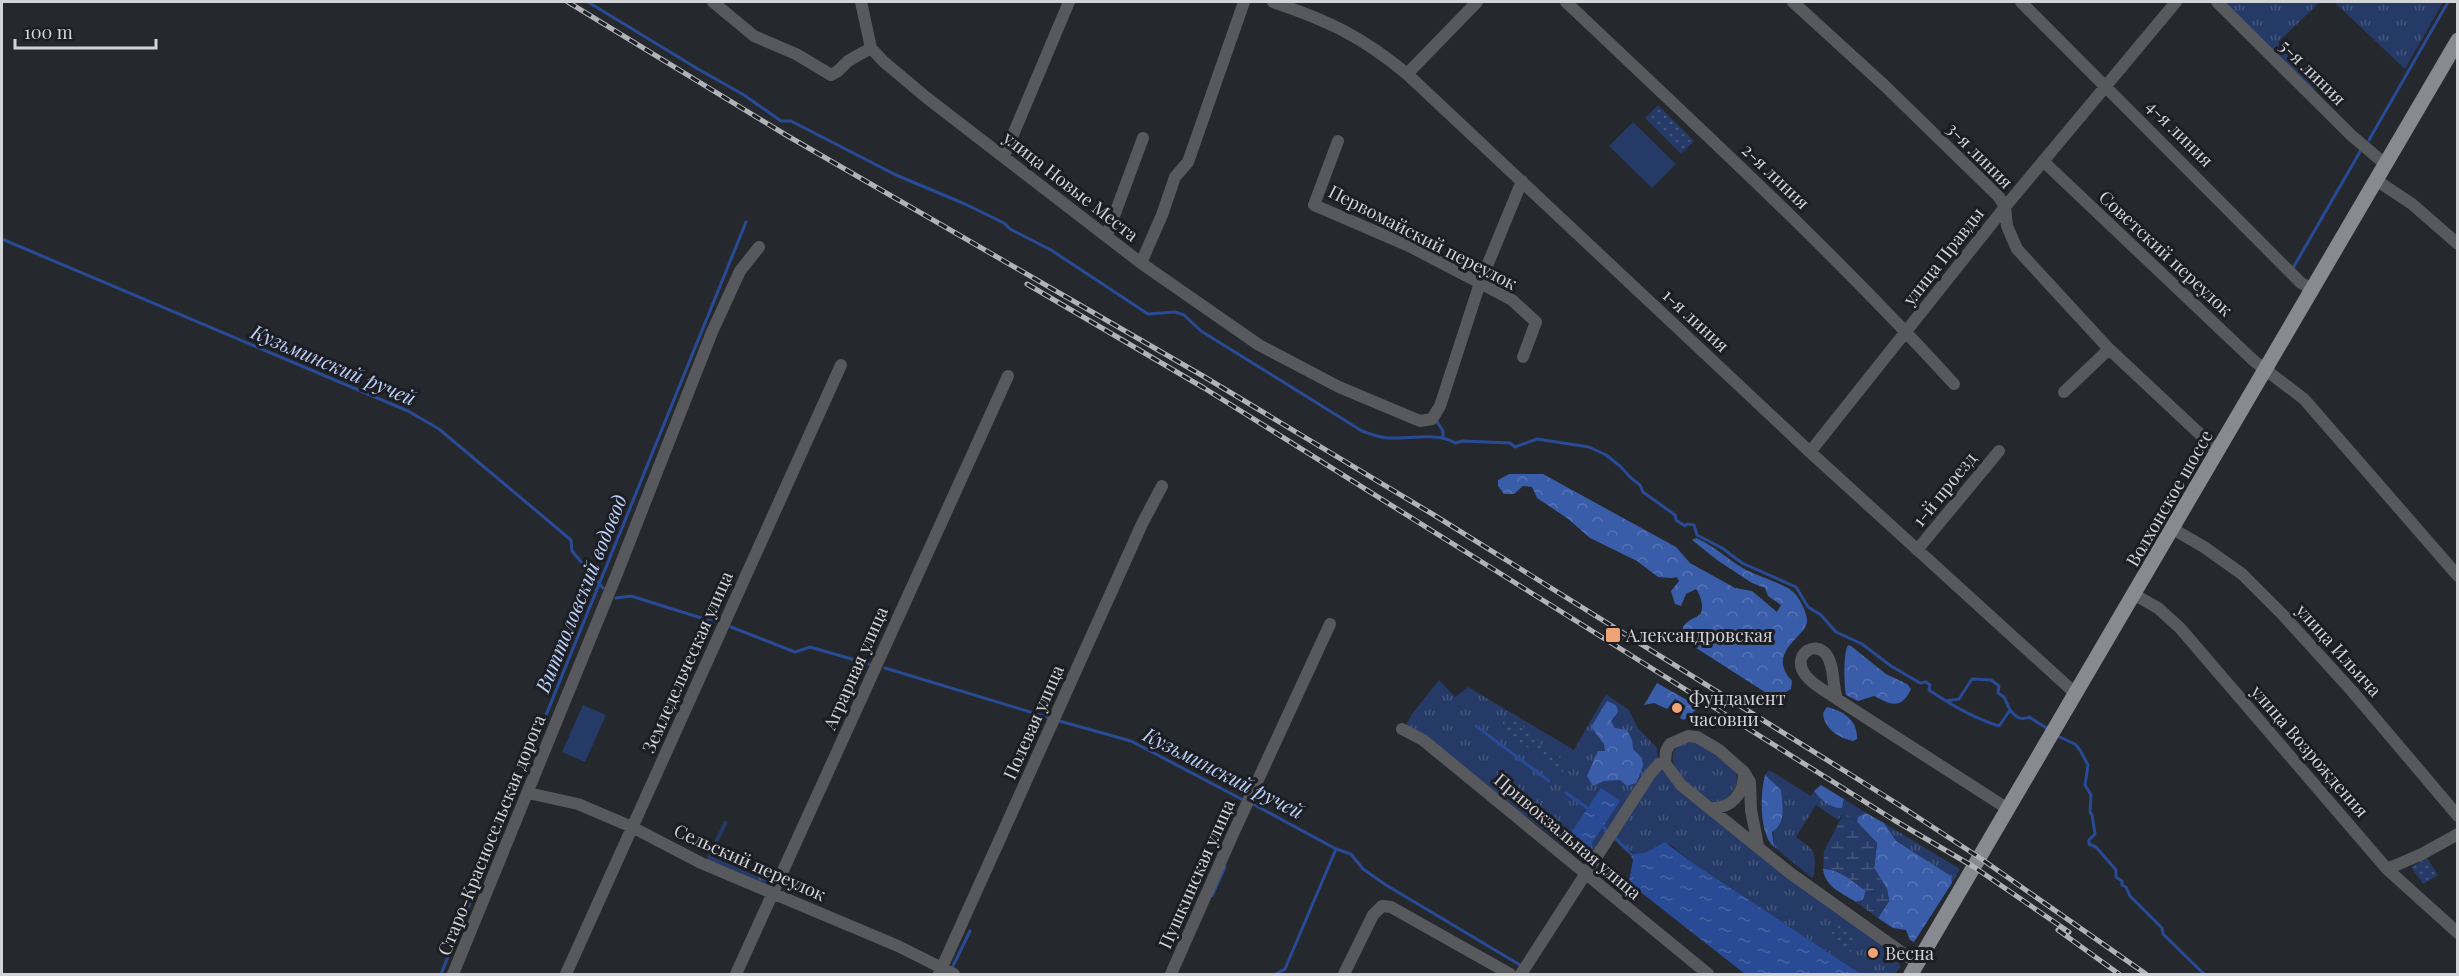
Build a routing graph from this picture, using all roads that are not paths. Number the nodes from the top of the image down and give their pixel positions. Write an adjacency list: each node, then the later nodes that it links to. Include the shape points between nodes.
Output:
1 (713, 2): 13 (street, via 754,36 831,75)
2 (861, 2): 13 (street)
3 (1069, 2): 18 (street)
4 (1244, 2): 27 (street, via 1188,162 1175,177)
5 (1273, 2): 14 (street, 1-я линия, via 1356,36)
6 (1477, 2): 14 (street)
7 (1566, 2): 30 (street, 2-я линия, via 1787,211)
8 (1794, 2): 23 (street, 3-я линия, via 2000,197)
9 (2021, 2): 15 (street, 4-я линия)
10 (2176, 2): 15 (street, улица Правды)
11 (2217, 2): 20 (street, 5-я линия)
12 (2457, 40): 20 (main road, Волхонское шоссе)
13 (871, 48): 18 (street, улица Новые Места, via 927,98)
14 (1407, 74): 21 (street, 1-я линия)
15 (2106, 84): 19 (street, улица Правды); 29 (street, 4-я линия, via 2301,283)
16 (1143, 138): 24 (street)
17 (1338, 141): 28 (street, Первомайский переулок, via 1314,205 1409,246)
18 (1004, 156): 24 (street, улица Новые Места)
19 (2043, 161): 23 (street, улица Правды); 34 (street, Советский переулок)
20 (2385, 164): 22 (main road, Волхонское шоссе)
21 (1522, 180): 28 (street); 40 (street, 1-я линия)
22 (2376, 180): 25 (street, via 2412,204); 29 (main road, Волхонское шоссе)
23 (2005, 207): 30 (street, улица Правды); 31 (street, 3-я линия, via 2007,226 2017,249)
24 (1107, 236): 27 (street, улица Новые Места)
25 (2457, 244)
26 (759, 247): 52 (street, Старо-Красносельская дорога, via 740,271 712,332)
27 (1141, 263): 28 (street, улица Новые Места, via 1259,345 1340,387 1420,421 1432,419 1440,406)
28 (1480, 283): 32 (street, Первомайский переулок, via 1512,300 1536,322)
29 (2313, 289): 34 (main road, Волхонское шоссе)
30 (1907, 332): 36 (street, 2-я линия); 40 (street, улица Правды)
31 (2109, 349): 37 (street); 39 (street, 3-я линия)
32 (1523, 357)
33 (841, 365): 56 (street, Земледельческая улица)
34 (2265, 370): 39 (main road, Волхонское шоссе); 44 (street, Советский переулок, via 2304,399)
35 (1008, 376): 61 (street, Аграрная улица)
36 (1954, 384)
37 (2064, 392)
38 (1999, 451): 43 (street, 1-й проезд)
39 (2218, 451): 42 (main road, Волхонское шоссе)
40 (1810, 452): 43 (street, 1-я линия)
41 (1162, 486): 64 (street, Полевая улица)
42 (2173, 529): 45 (main road, Волхонское шоссе); 55 (street, улица Ильича, via 2242,574 2282,614 2352,690)
43 (1917, 550): 47 (street, 1-я линия)
44 (2457, 576)
45 (2135, 595): 47 (main road, Волхонское шоссе); 59 (street, улица Возрождения, via 2180,627)
46 (1330, 624): 70 (street, Пушкинская улица)
47 (2076, 694): 54 (main road, Волхонское шоссе)
48 (1837, 699): 54 (street)
49 (1402, 729): 60 (street, Привокзальная улица, via 1423,740)
50 (1665, 763): 51 (street, via 1670,744 1688,736 1697,737); 53 (street, via 1681,785); 60 (street, via 1650,774)
51 (1744, 772): 53 (street, via 1740,793 1721,808); 58 (street, via 1750,782)
52 (528, 793): 56 (street, Сельский переулок, via 578,804); 66 (street, Старо-Красносельская дорога)
53 (1710, 808): 58 (street)
54 (2008, 809): 63 (main road, Волхонское шоссе)
55 (2457, 816)
56 (632, 827): 61 (street, Сельский переулок); 67 (street, Земледельческая улица)
57 (2457, 834): 59 (street)
58 (1758, 846): 63 (street)
59 (2387, 869): 62 (street, улица Возрождения)
60 (1587, 873): 72 (street); 73 (street, Привокзальная улица)
61 (772, 894): 64 (street, Сельский переулок, via 820,912); 68 (street, Аграрная улица)
62 (2457, 933)
63 (1915, 969)
64 (941, 971): 69 (street, Сельский переулок)
65 (1502, 973): 71 (street, via 1391,906 1382,906 1373,915)
66 (453, 975)
67 (566, 975)
68 (736, 975)
69 (954, 975)
70 (1171, 975)
71 (1344, 975)
72 (1521, 975)
73 (1708, 975)

